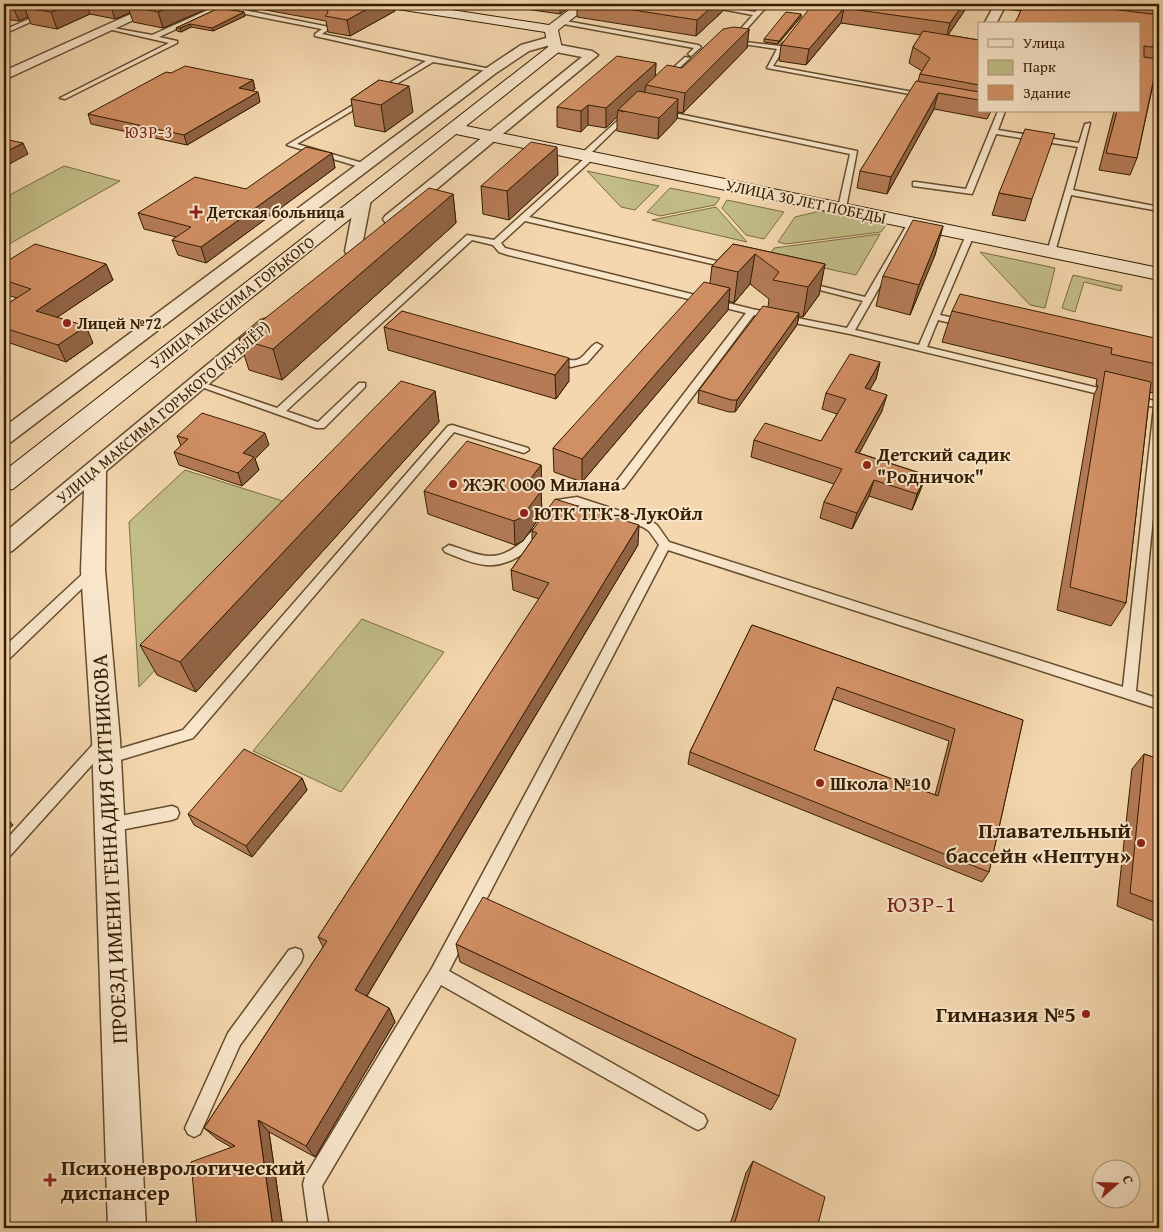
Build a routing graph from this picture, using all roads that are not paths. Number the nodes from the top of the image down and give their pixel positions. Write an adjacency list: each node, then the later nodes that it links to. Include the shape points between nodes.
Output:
1 (162, 4): 12 (street)
2 (391, 4): 14 (street)
3 (585, 4): 14 (street, УЛИЦА МАКСИМА ГОРЬКОГО)
4 (697, 4): 9 (lane)
5 (766, 4): 9 (lane)
6 (1000, 4): 10 (street); 11 (street)
7 (52, 6): 8 (lane)
8 (65, 6): 13 (lane)
9 (756, 14): 17 (lane)
10 (1072, 14)
11 (991, 22)
12 (110, 28): 16 (lane); 26 (street)
13 (4, 32)
14 (555, 35): 20 (lane); 24 (street, via 525,48); 34 (street, УЛИЦА МАКСИМА ГОРЬКОГО); 36 (street, via 592,55)
15 (791, 36): 21 (lane)
16 (153, 37): 22 (lane, via 219,8 327,28 317,35); 29 (lane, via 175,42)
17 (732, 42): 18 (lane); 21 (lane)
18 (722, 45)
19 (706, 46): 20 (lane)
20 (698, 47): 27 (lane)
21 (781, 48): 28 (lane, via 768,67)
22 (432, 60): 24 (lane); 39 (lane, via 291,145)
23 (1140, 67): 25 (street)
24 (492, 70): 39 (street)
25 (1159, 70)
26 (4, 76)
27 (662, 82)
28 (930, 96)
29 (64, 98)
30 (636, 107): 38 (lane)
31 (655, 110): 43 (lane, via 854,153)
32 (1002, 112): 35 (lane)
33 (1088, 124): 37 (lane)
34 (452, 128): 36 (street, УЛИЦА 30 ЛЕТ ПОБЕДЫ); 42 (street, УЛИЦА МАКСИМА ГОРЬКОГО)
35 (994, 131): 37 (lane); 40 (lane, via 969,192)
36 (493, 137): 38 (street, УЛИЦА 30 ЛЕТ ПОБЕДЫ); 49 (street)
37 (1082, 146): 41 (lane)
38 (588, 156): 43 (street, УЛИЦА 30 ЛЕТ ПОБЕДЫ); 45 (lane)
39 (363, 166): 68 (street)
40 (916, 184)
41 (1069, 192): 44 (lane); 50 (lane)
42 (363, 199): 49 (street); 71 (street, УЛИЦА МАКСИМА ГОРЬКОГО)
43 (842, 208): 46 (street, УЛИЦА 30 ЛЕТ ПОБЕДЫ)
44 (1159, 209)
45 (524, 218): 48 (lane); 52 (lane)
46 (912, 223): 47 (street, УЛИЦА 30 ЛЕТ ПОБЕДЫ); 55 (lane)
47 (970, 235): 50 (street, УЛИЦА 30 ЛЕТ ПОБЕДЫ); 58 (lane)
48 (496, 243): 57 (lane, via 502,250 512,253); 67 (lane, via 470,237 395,311)
49 (353, 251): 51 (street)
50 (1051, 252): 53 (street, УЛИЦА 30 ЛЕТ ПОБЕДЫ)
51 (338, 264)
52 (744, 270)
53 (1159, 274)
54 (792, 282): 55 (lane)
55 (868, 300): 60 (lane)
56 (285, 310): 64 (street, УЛИЦА МАКСИМА ГОРЬКОГО (ДУБЛЁР))
57 (752, 312): 60 (lane); 72 (lane)
58 (935, 317): 59 (lane); 62 (lane)
59 (974, 325)
60 (850, 331): 62 (lane)
61 (597, 346): 63 (lane, via 584,362 571,364)
62 (922, 348): 66 (lane)
63 (542, 355)
64 (198, 384): 67 (lane); 70 (street, УЛИЦА МАКСИМА ГОРЬКОГО (ДУБЛЁР))
65 (362, 385): 67 (lane, via 320,426)
66 (1159, 406): 73 (lane)
67 (278, 412)
68 (4, 437)
69 (524, 450): 82 (lane, via 452,428 188,734)
70 (95, 470): 75 (street, УЛИЦА МАКСИМА ГОРЬКОГО (ДУБЛЁР)); 78 (street, ПРОЕЗД ИМЕНИ ГЕННАДИЯ СИТНИКОВА)
71 (4, 483)
72 (620, 485)
73 (1146, 532): 74 (lane); 80 (lane)
74 (1159, 535)
75 (4, 545)
76 (665, 545): 77 (lane, via 647,524 569,501 555,508 528,546 501,558 487,561); 80 (lane); 87 (lane)
77 (449, 549)
78 (93, 570): 79 (lane); 82 (street, ПРОЕЗД ИМЕНИ ГЕННАДИЯ СИТНИКОВА)
79 (4, 655)
80 (1129, 694): 81 (lane)
81 (1159, 704)
82 (106, 749): 84 (street, ПРОЕЗД ИМЕНИ ГЕННАДИЯ СИТНИКОВА); 85 (lane)
83 (172, 812): 84 (lane)
84 (110, 825): 90 (street, ПРОЕЗД ИМЕНИ ГЕННАДИЯ СИТНИКОВА)
85 (4, 852)
86 (295, 956): 89 (lane, via 234,1039)
87 (438, 974): 88 (lane); 91 (lane, via 312,1184)
88 (698, 1121)
89 (194, 1128)
90 (127, 1228)
91 (319, 1228)

